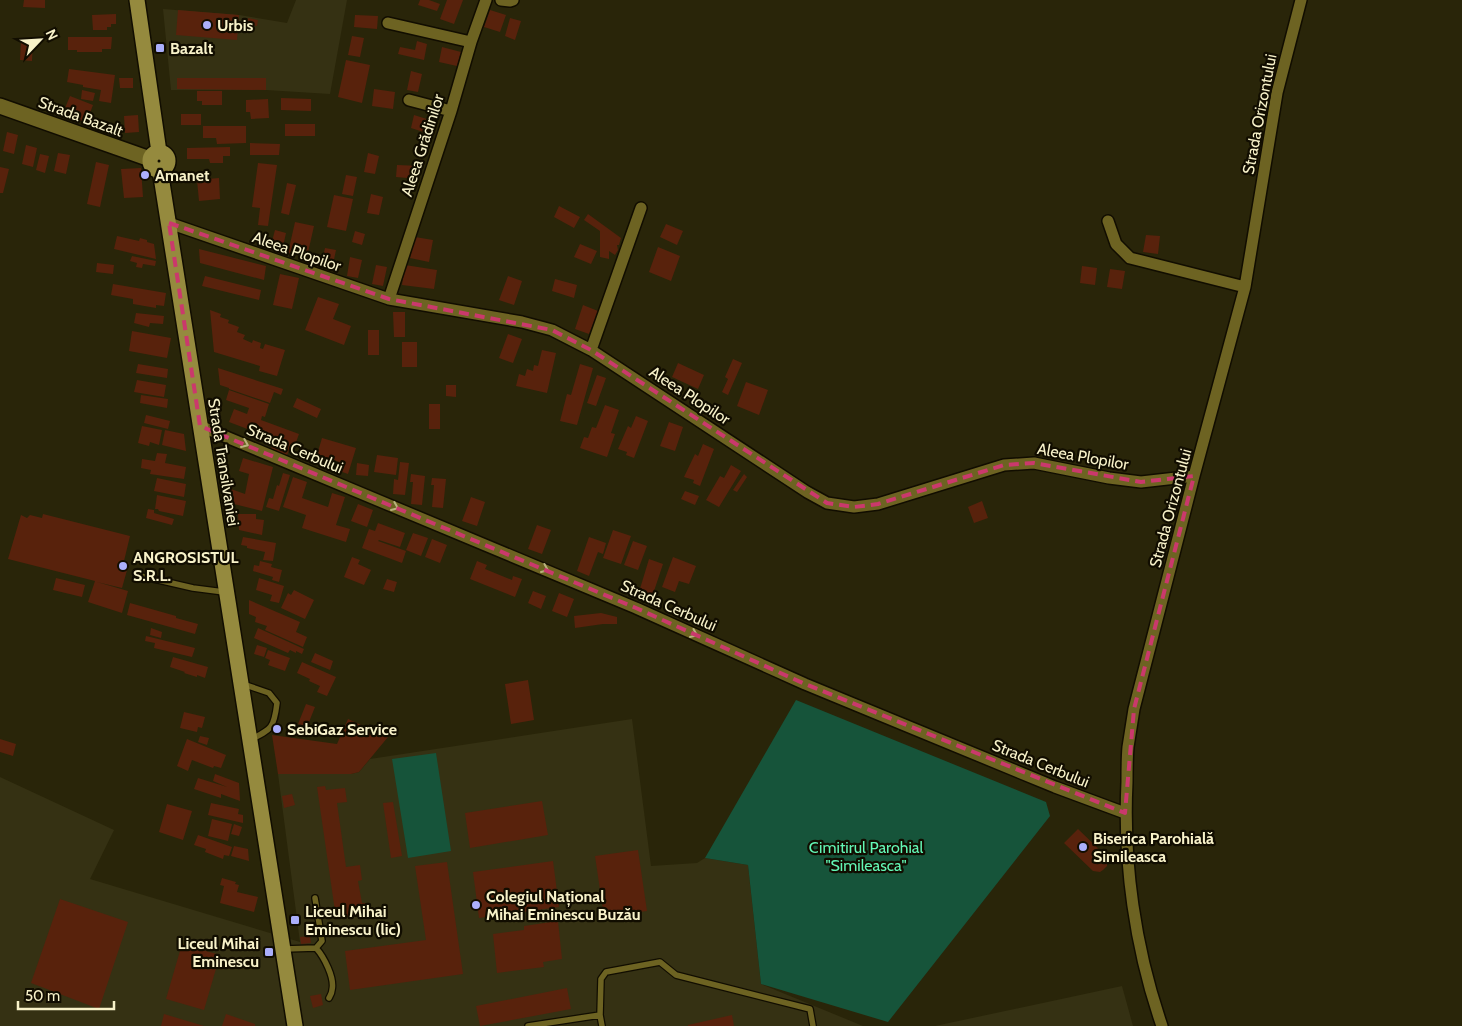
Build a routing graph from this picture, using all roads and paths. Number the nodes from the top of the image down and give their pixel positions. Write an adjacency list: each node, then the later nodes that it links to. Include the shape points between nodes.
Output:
1 (137, 0): 11 (main road, Strada Transilvaniei)
2 (486, 0): 7 (street, Aleea Grădinilor)
3 (501, 0): 4 (street)
4 (513, 0)
5 (1301, 0): 15 (street, Strada Orizontului, via 1277,93)
6 (388, 23): 7 (street)
7 (471, 42): 10 (street, Aleea Grădinilor)
8 (409, 100): 10 (street)
9 (0, 106): 11 (main road, Strada Bazalt)
10 (451, 111): 16 (street, Aleea Grădinilor)
11 (156, 160): 14 (main road, Strada Transilvaniei)
12 (641, 208): 17 (street)
13 (1108, 221): 15 (street, via 1116,244 1130,258)
14 (169, 223): 16 (street, Aleea Plopilor); 18 (main road, Strada Transilvaniei)
15 (1245, 287): 19 (street, Strada Orizontului)
16 (389, 299): 17 (street, Aleea Plopilor, via 538,326)
17 (591, 350): 19 (street, Aleea Plopilor, via 827,503 854,507 878,504 1004,465 1034,462 1141,482)
18 (200, 426): 21 (main road, Strada Transilvaniei); 24 (street, Strada Cerbului, one-way to 24, via 636,608 839,698)
19 (1194, 476): 24 (street, Strada Orizontului, via 1134,709 1128,748)
20 (141, 576): 21 (lane)
21 (226, 592): 22 (main road, Strada Transilvaniei)
22 (241, 683): 23 (main road, Strada Transilvaniei); 23 (lane, via 269,693 277,703 275,721 268,731)
23 (250, 740): 27 (main road, Strada Transilvaniei)
24 (1125, 813): 36 (street, Strada Orizontului, via 1137,931)
25 (315, 898): 26 (lane)
26 (322, 941): 28 (lane); 29 (lane)
27 (284, 948): 28 (lane); 32 (main road, Strada Transilvaniei)
28 (316, 948): 29 (lane)
29 (323, 956): 30 (lane, via 333,989)
30 (329, 998)
31 (600, 1016): 33 (lane); 34 (lane); 35 (lane, via 601,979 606,972 660,962 676,975 810,1009)
32 (296, 1026)
33 (528, 1026)
34 (602, 1026)
35 (814, 1026)
36 (1162, 1026)

